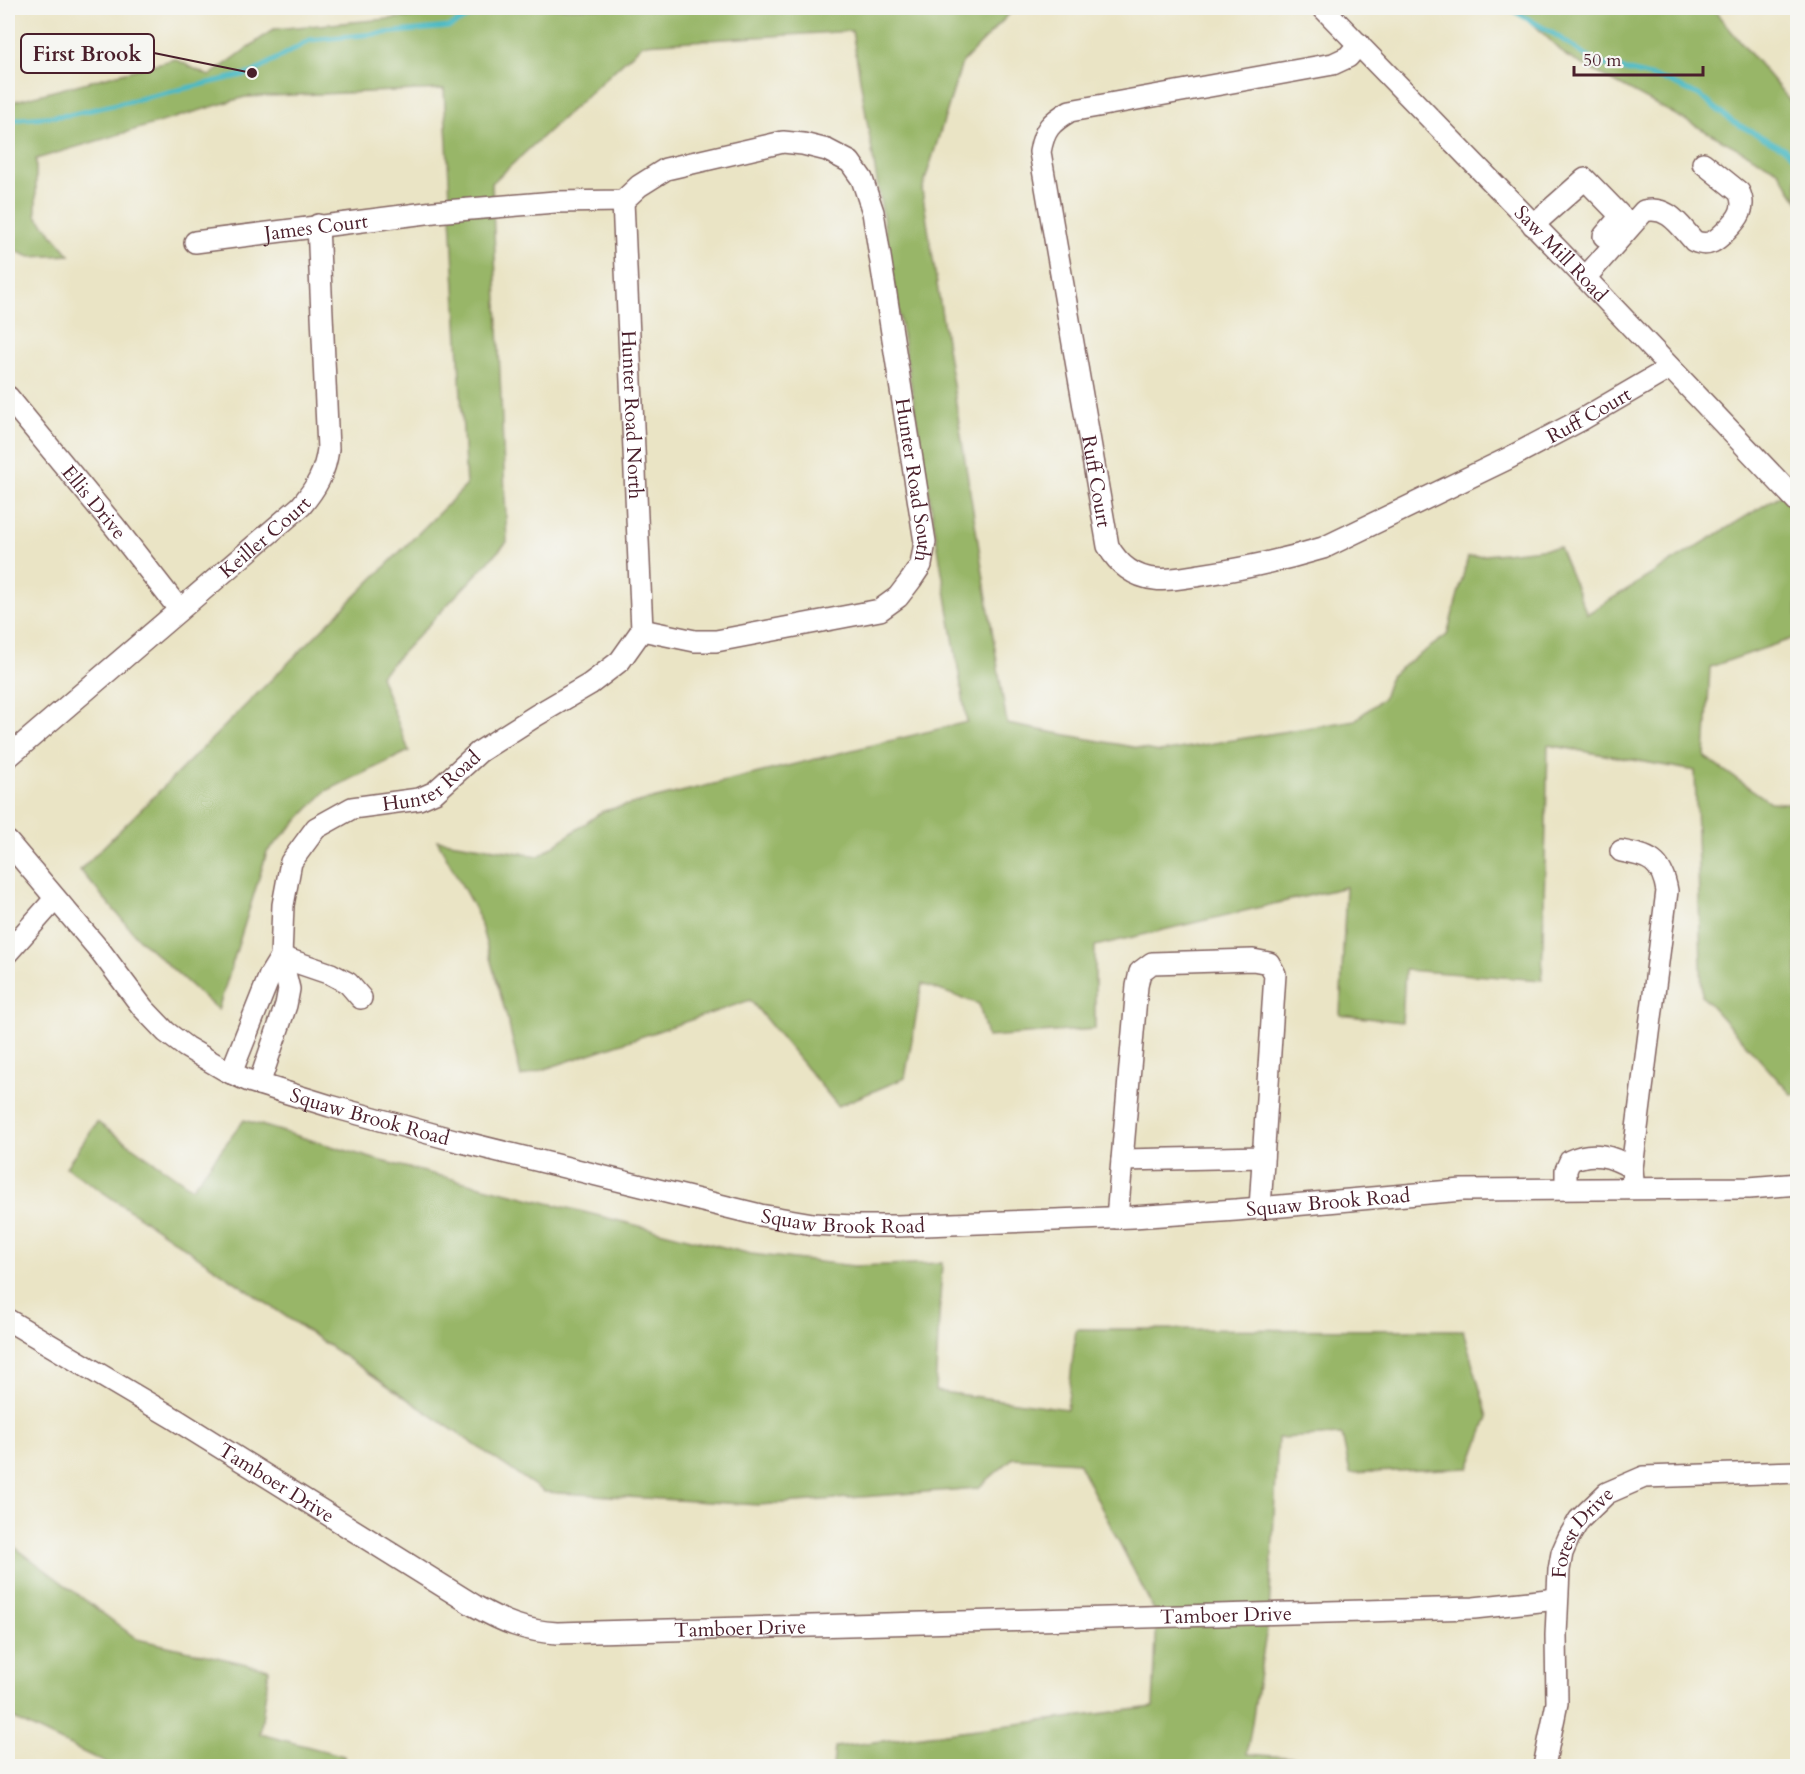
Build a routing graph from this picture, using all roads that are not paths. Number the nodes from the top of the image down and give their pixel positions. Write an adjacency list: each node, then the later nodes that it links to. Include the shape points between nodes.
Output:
1 (1323, 8): 2 (street, Saw Mill Road)
2 (1359, 44): 6 (street, Saw Mill Road); 9 (street, Ruff Court, via 1348,57 1334,64 1070,111 1056,119 1042,138 1040,152 1108,546 1115,558 1139,575 1171,580 1323,548 1507,459)
3 (1703, 164): 8 (street, via 1739,192 1742,199 1739,218 1716,242 1698,243 1668,213 1644,211)
4 (623, 201): 5 (street, James Court, via 555,202); 13 (street, Hunter Road North); 13 (street, Hunter Road South, via 666,169 783,142 827,150 850,162 862,179 873,212 925,542 921,565 898,597 880,610 716,641 695,641)
5 (318, 225): 7 (street, James Court); 12 (street, Keiller Court, via 328,449 321,479 301,506)
6 (1533, 225): 8 (street, Saw Mill Road); 8 (street, via 1585,179 1621,216)
7 (195, 242)
8 (1581, 273): 9 (street, Saw Mill Road)
9 (1670, 368): 11 (street, Saw Mill Road)
10 (8, 397): 12 (street, Ellis Drive)
11 (1797, 502)
12 (179, 609): 14 (street, Keiller Court)
13 (642, 630): 19 (street, Hunter Road, via 620,661 590,684 479,752 435,792 419,799 352,808 316,828 291,862 283,905)
14 (8, 757)
15 (8, 842): 17 (street, Squaw Brook Road)
16 (1621, 850): 25 (street, via 1657,864 1665,875 1667,891)
17 (55, 899): 18 (street); 21 (street, Squaw Brook Road, via 166,1032)
18 (8, 952)
19 (281, 957): 20 (street, via 331,974 348,983); 21 (street, Hunter Road); 22 (street, Hunter Road, via 289,989)
20 (361, 998)
21 (231, 1073): 22 (street, Squaw Brook Road)
22 (259, 1084): 29 (street, Squaw Brook Road, via 454,1140 684,1198 813,1224 898,1226)
23 (1263, 1157): 24 (street); 24 (street, via 1275,974 1269,963 1253,960 1152,963 1140,972); 28 (street)
24 (1122, 1160): 29 (street)
25 (1632, 1178): 26 (street, Squaw Brook Road, via 1749,1188); 27 (street, Squaw Brook Road); 27 (street, via 1620,1161 1602,1154 1570,1161)
26 (1797, 1184)
27 (1566, 1188): 28 (street, Squaw Brook Road, via 1462,1190)
28 (1260, 1208): 29 (street, Squaw Brook Road)
29 (1117, 1218)
30 (8, 1320): 32 (street, Tamboer Drive, via 475,1606 536,1632 1474,1608)
31 (1797, 1472): 32 (street, Forest Drive, via 1644,1477 1607,1493 1579,1520 1569,1537 1558,1570)
32 (1557, 1599): 33 (street, Forest Drive, via 1557,1703)
33 (1544, 1767)

